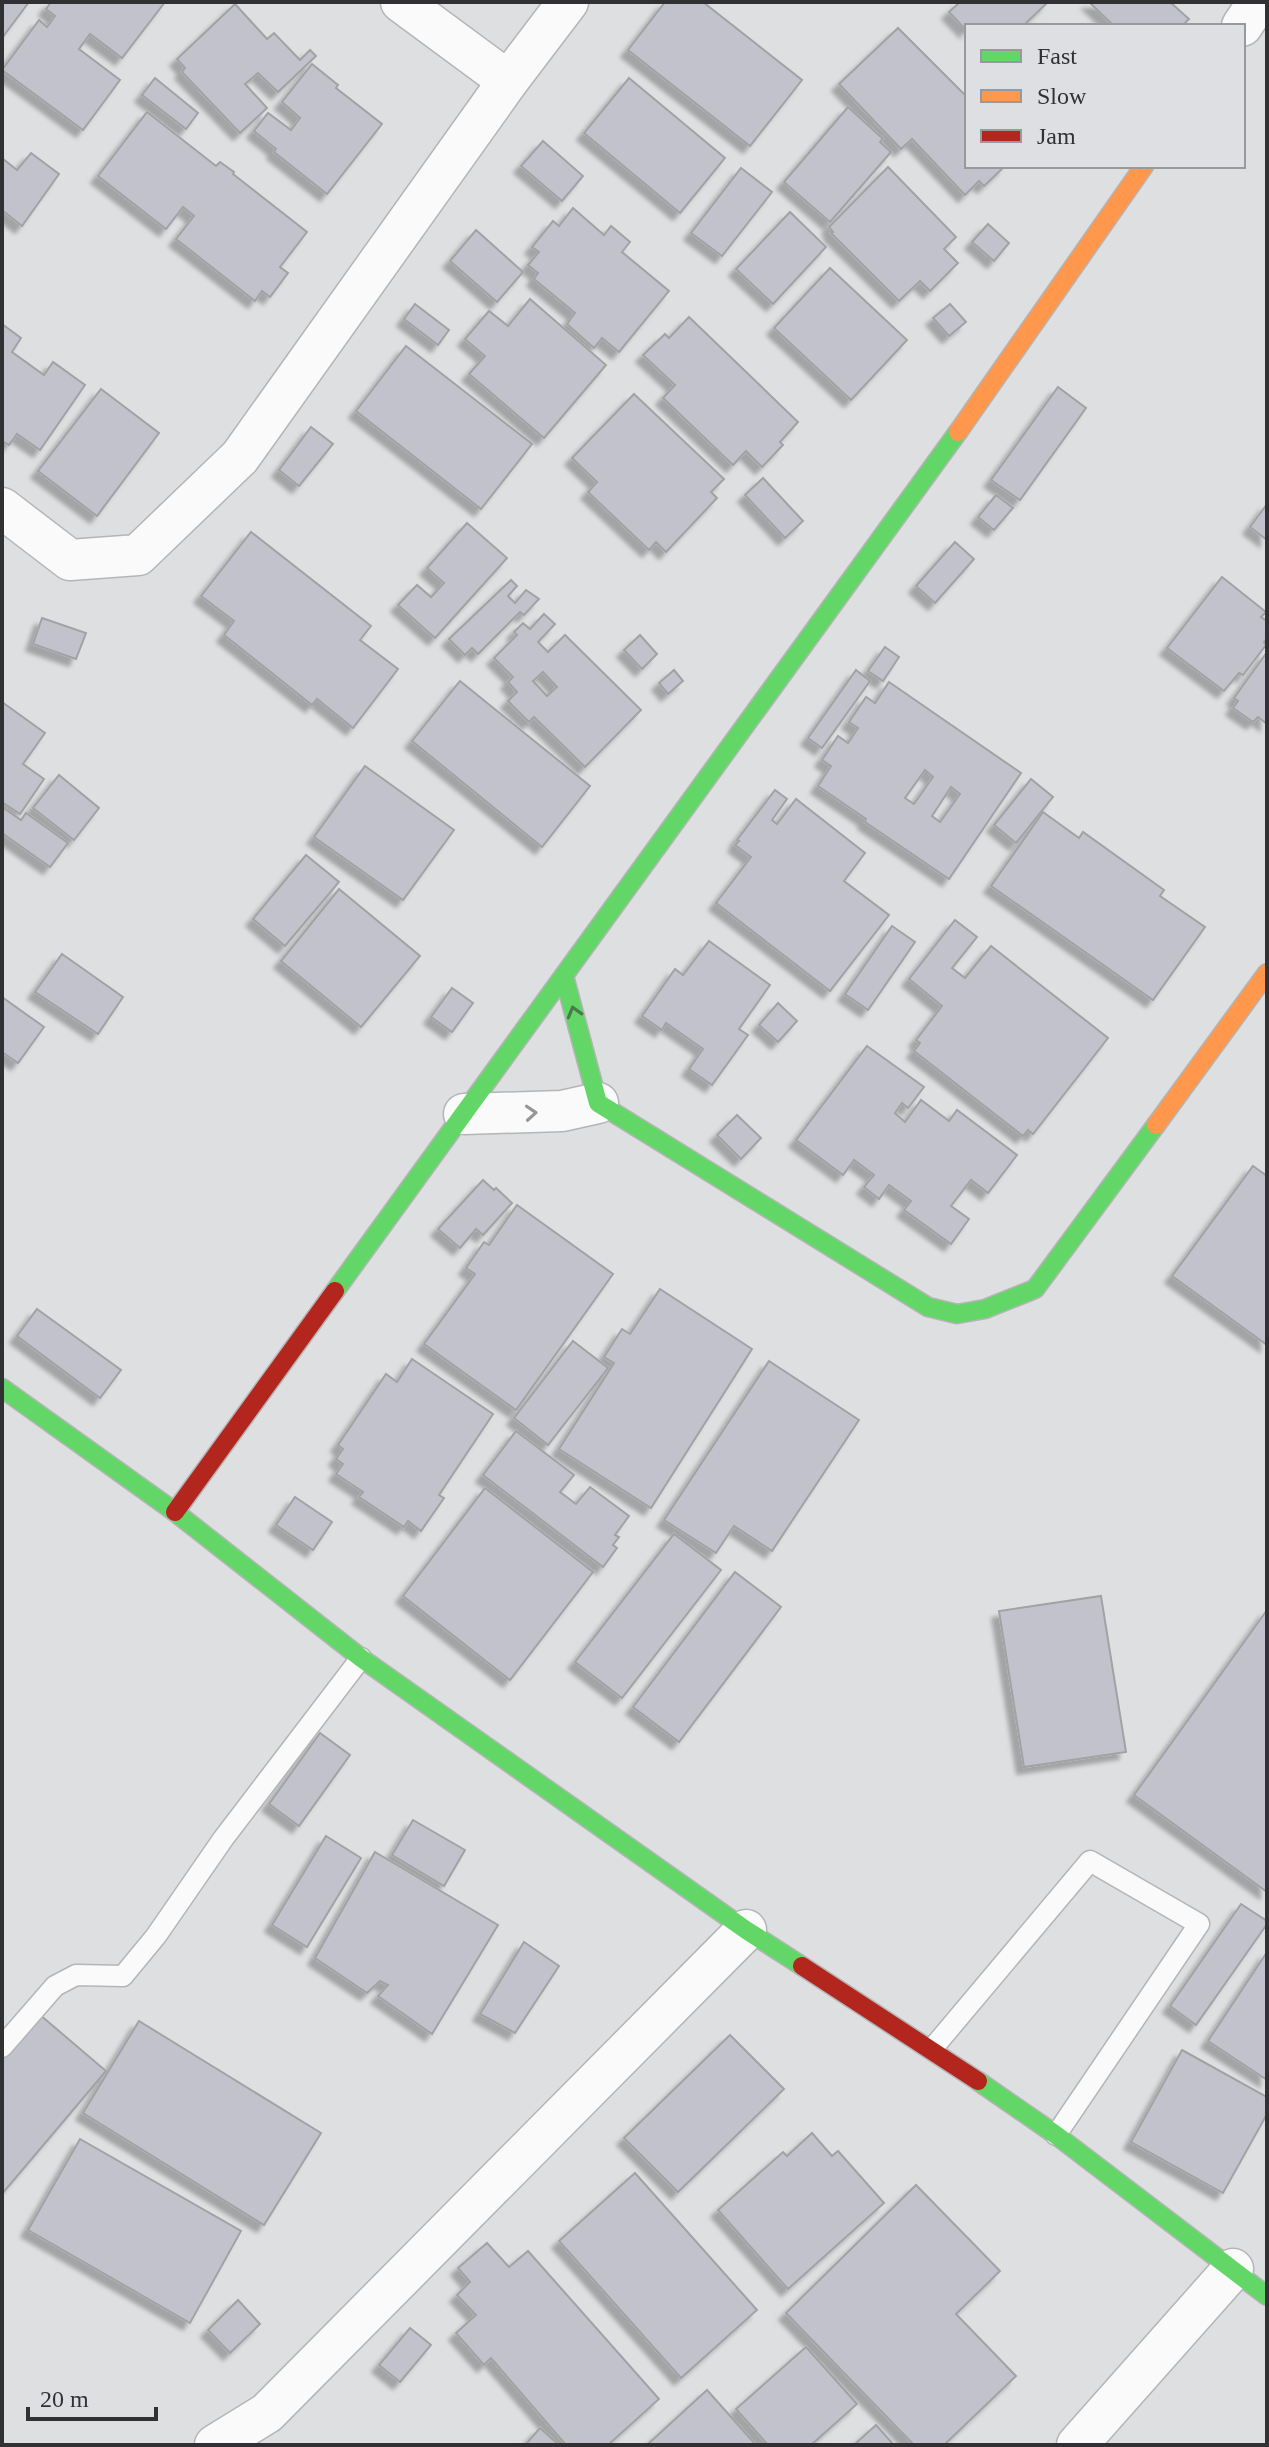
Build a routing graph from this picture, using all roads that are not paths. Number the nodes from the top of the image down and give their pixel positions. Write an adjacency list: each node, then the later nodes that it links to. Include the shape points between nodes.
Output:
1 (401, 2): 5 (street)
2 (568, 2): 5 (street)
3 (1258, 2): 4 (street)
4 (1243, 24)
5 (508, 81): 7 (street, via 240,457 138,555 70,560)
6 (1143, 168): 9 (street, via 927,476)
7 (2, 508)
8 (1267, 973): 10 (street, via 1035,1289 985,1309 957,1314 928,1307)
9 (564, 976): 10 (street, one-way to 9); 11 (street)
10 (598, 1103): 11 (street, one-way to 10, via 562,1111)
11 (464, 1114): 13 (street)
12 (2, 1388): 13 (street)
13 (175, 1512): 14 (street)
14 (361, 1658): 15 (street); 16 (lane, via 123,1976 76,1975 55,1986)
15 (746, 1930): 17 (street); 21 (street, via 267,2413)
16 (2, 2047)
17 (932, 2049): 18 (street); 18 (lane, via 1090,1861 1199,1924)
18 (1056, 2135): 19 (street)
19 (1233, 2269): 20 (street); 22 (street)
20 (1267, 2296)
21 (215, 2445)
22 (1077, 2445)

